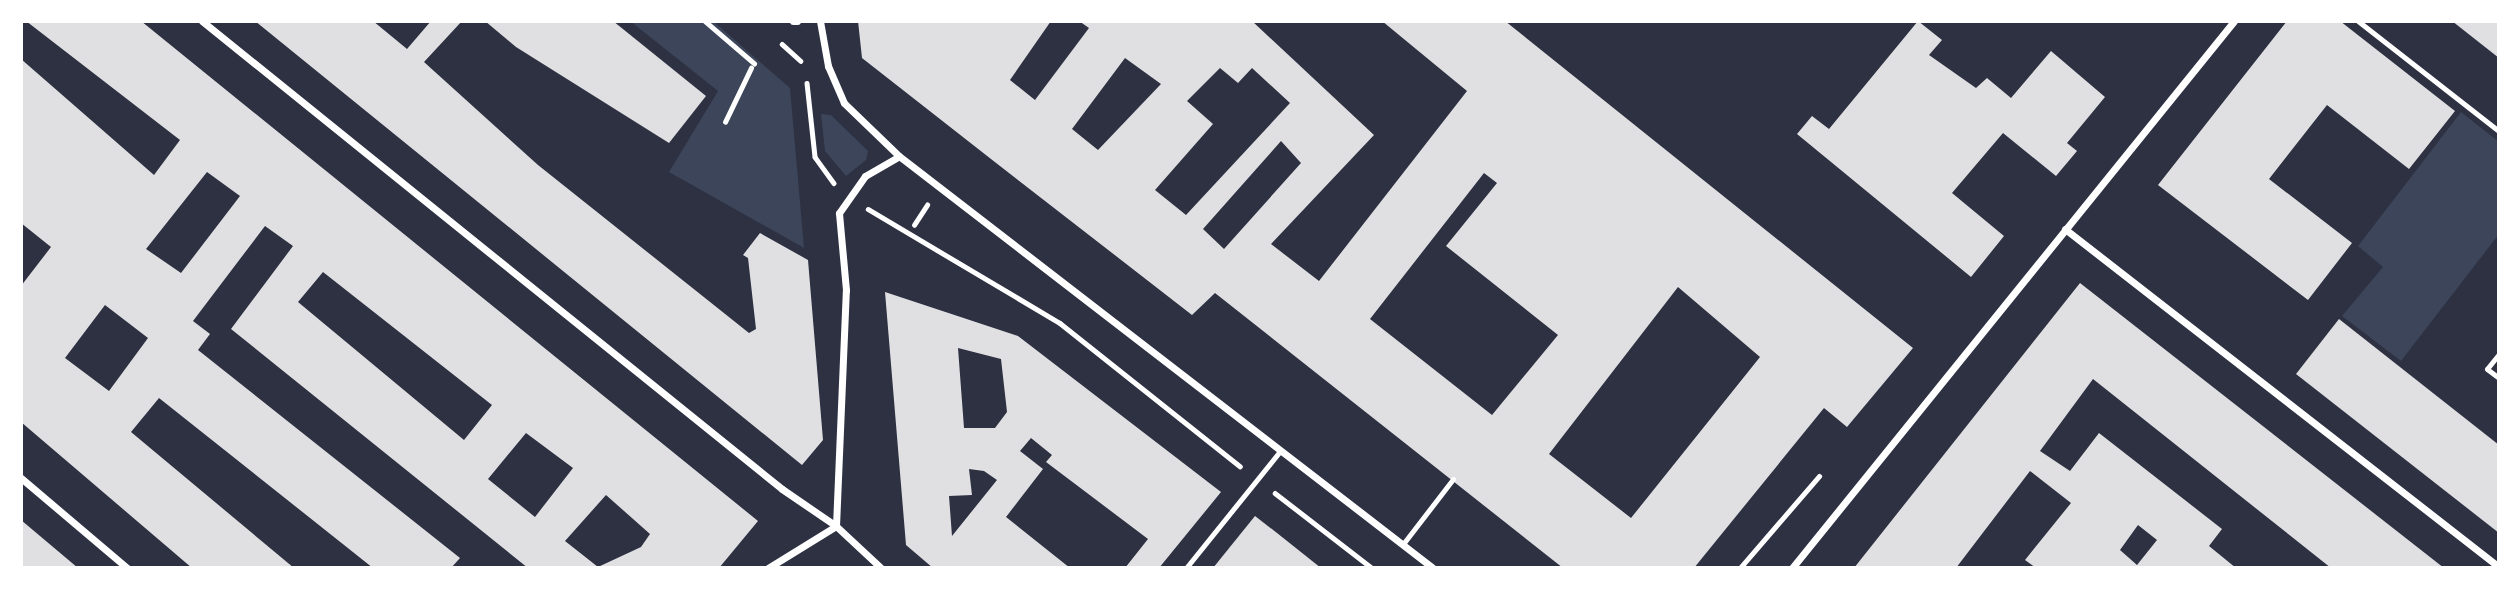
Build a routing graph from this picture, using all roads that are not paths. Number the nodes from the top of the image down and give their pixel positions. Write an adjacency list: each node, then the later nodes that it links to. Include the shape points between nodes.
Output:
1 (202, 21): 13 (street, via 782,489)
2 (820, 21): 6 (street, via 828,66 844,103)
3 (2234, 21): 7 (street)
4 (2358, 21): 5 (lane)
5 (2499, 131)
6 (899, 156): 10 (street); 13 (street, via 865,176 839,213 846,289)
7 (2066, 229): 15 (street); 21 (street)
8 (2499, 354): 9 (lane, via 2487,369)
9 (2499, 378)
10 (1281, 450): 14 (street); 19 (lane)
11 (21, 478): 16 (street)
12 (1453, 480): 14 (lane)
13 (836, 526): 17 (street); 18 (street)
14 (1403, 544): 20 (street)
15 (2499, 566)
16 (127, 568)
17 (768, 568)
18 (881, 568)
19 (1186, 568)
20 (1433, 568)
21 (1792, 568)

